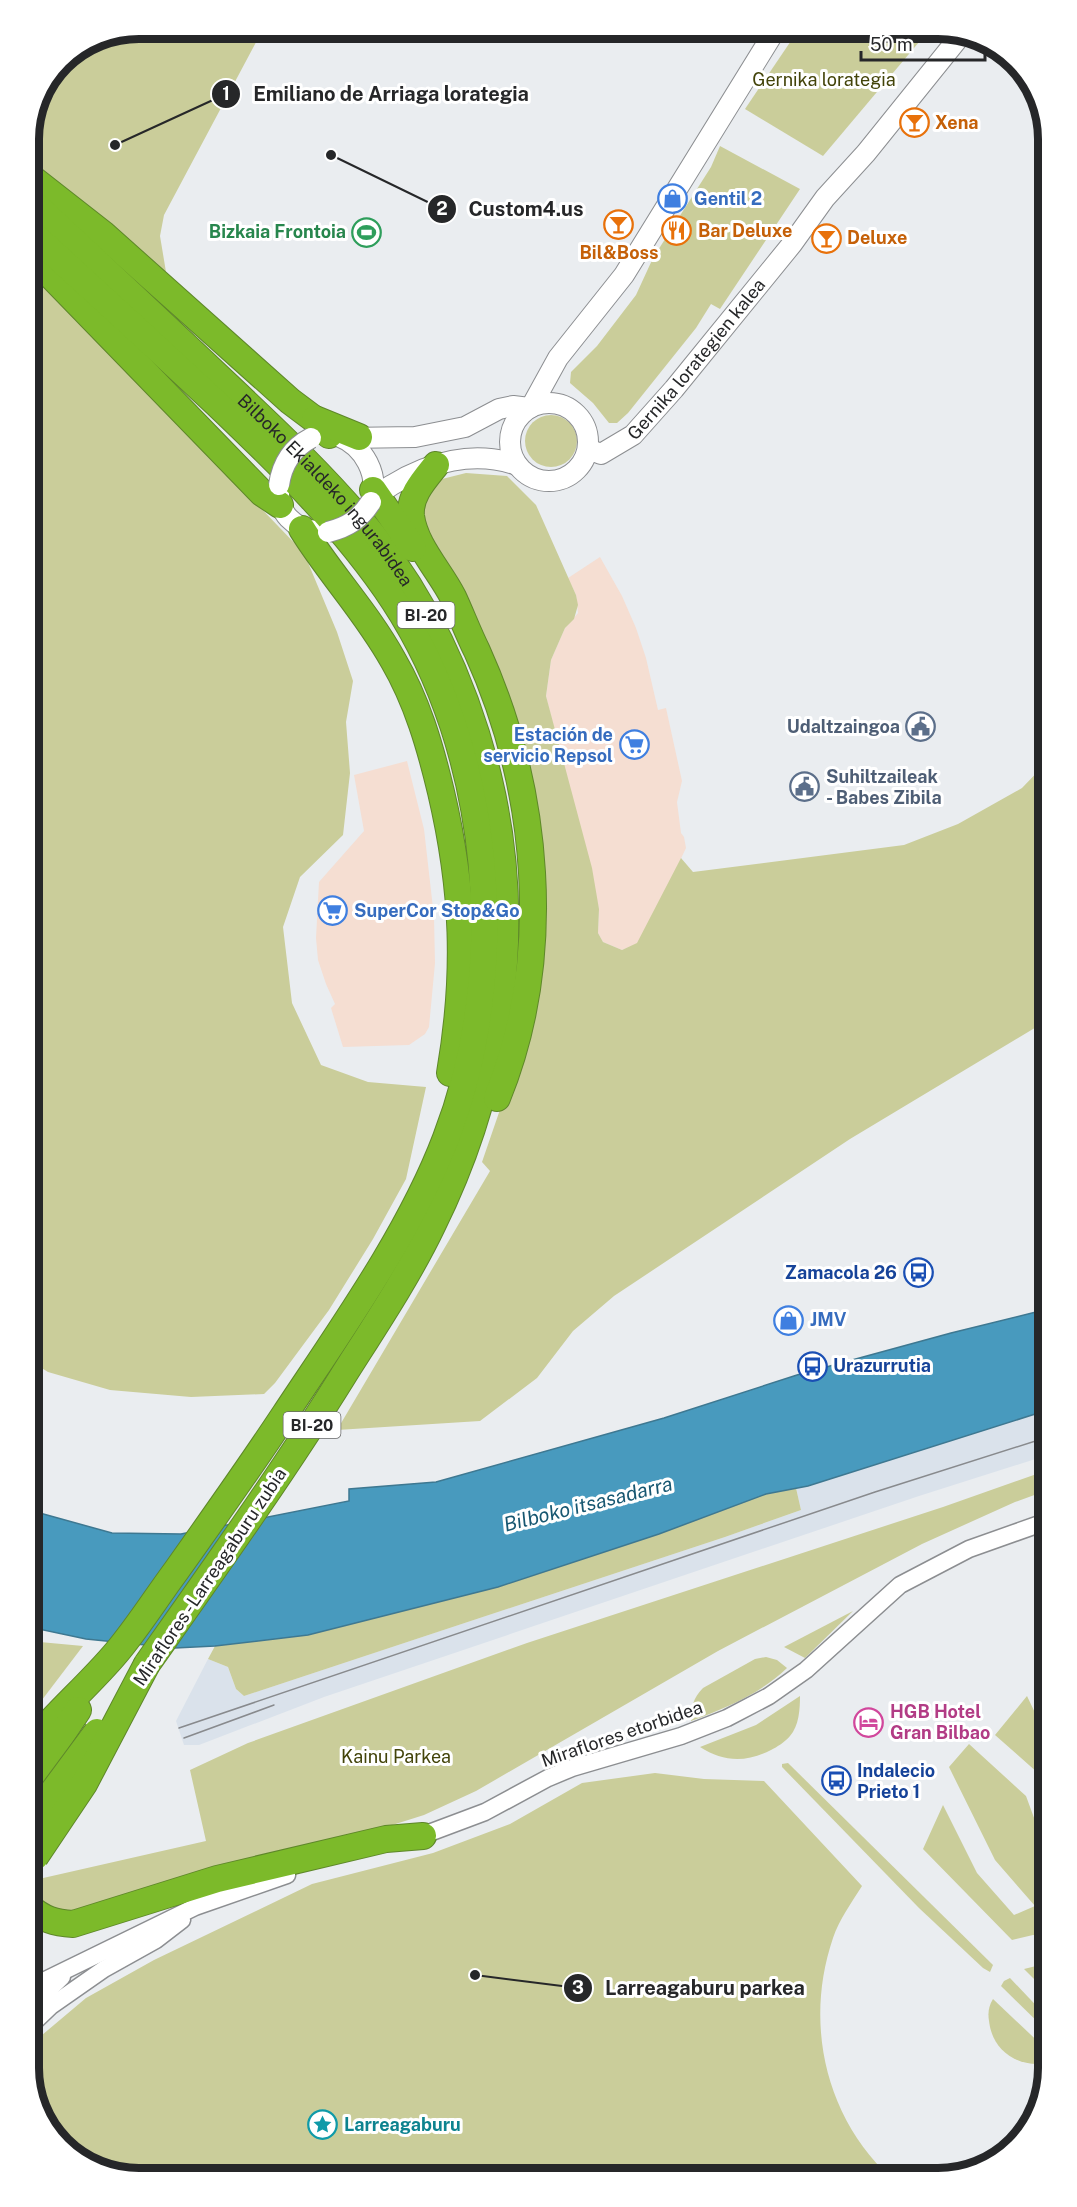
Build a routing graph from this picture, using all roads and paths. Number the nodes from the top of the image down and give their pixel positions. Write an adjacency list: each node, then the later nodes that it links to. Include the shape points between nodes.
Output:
1 (770, 39): 7 (main road, via 624,275 558,358)
2 (956, 41): 9 (main road, Gernika lorategien kalea, via 633,435 601,454)
3 (39, 184): 8 (highway, via 103,234)
4 (39, 208): 16 (highway, Bilboko Ekialdeko ingurabidea / BI-20, via 323,478 373,536 413,592 456,676 492,791 506,910 496,1037 482,1099)
5 (39, 240): 16 (highway, Bilboko Ekialdeko ingurabidea / BI-20, via 198,386 307,493 356,549 395,603 437,684 471,795 484,910 475,1033)
6 (39, 263): 12 (highway, via 262,493)
7 (530, 407): 8 (main road, via 499,409 465,427 437,434); 9 (main road, via 556,403 578,414 585,425); 11 (main road, via 513,426 510,439)
8 (331, 434): 12 (main road, bridge, via 302,443 289,456 280,475); 13 (main road, via 366,458)
9 (588, 449): 11 (main road, via 573,473 554,481 535,479)
10 (436, 465): 11 (main road, via 464,458 504,460); 13 (main road); 15 (highway, via 414,495 411,516)
11 (517, 465)
12 (279, 495): 14 (main road, via 294,523)
13 (374, 497): 14 (main road, bridge, via 364,513 343,528 328,532); 15 (highway)
14 (302, 529): 16 (highway, via 361,608 409,691 435,765 452,836 461,916 461,968)
15 (464, 626): 16 (highway, via 508,736 521,789 530,847 532,942 522,1016 503,1085 482,1134)
16 (445, 1168): 18 (highway, Miraflores - Larreagaburu zubia / BI-20, via 410,1213 368,1287 243,1478); 19 (highway, Miraflores - Larreagaburu zubia / BI-20, via 432,1226 389,1303 276,1479)
17 (1038, 1525): 23 (street, Miraflores etorbidea, via 969,1549 900,1585 806,1670 769,1696 727,1718 681,1736 572,1768 485,1812)
18 (118, 1650): 20 (highway, Miraflores - Larreagaburu zubia / BI-20); 21 (highway)
19 (147, 1664): 22 (highway, bridge); 24 (highway, Miraflores - Larreagaburu zubia / BI-20, bridge, via 84,1784)
20 (39, 1734)
21 (39, 1768)
22 (39, 1809)
23 (423, 1836): 25 (street, Miraflores etorbidea); 26 (highway, via 387,1839 217,1879 88,1921 57,1923)
24 (39, 1852)
25 (205, 1902): 27 (street, Miraflores etorbidea); 30 (street, via 156,1940 104,1969)
26 (39, 1915)
27 (75, 1964): 28 (street, Miraflores etorbidea); 29 (street, Miraflores etorbidea)
28 (39, 1982)
29 (39, 1998)
30 (39, 2017)

